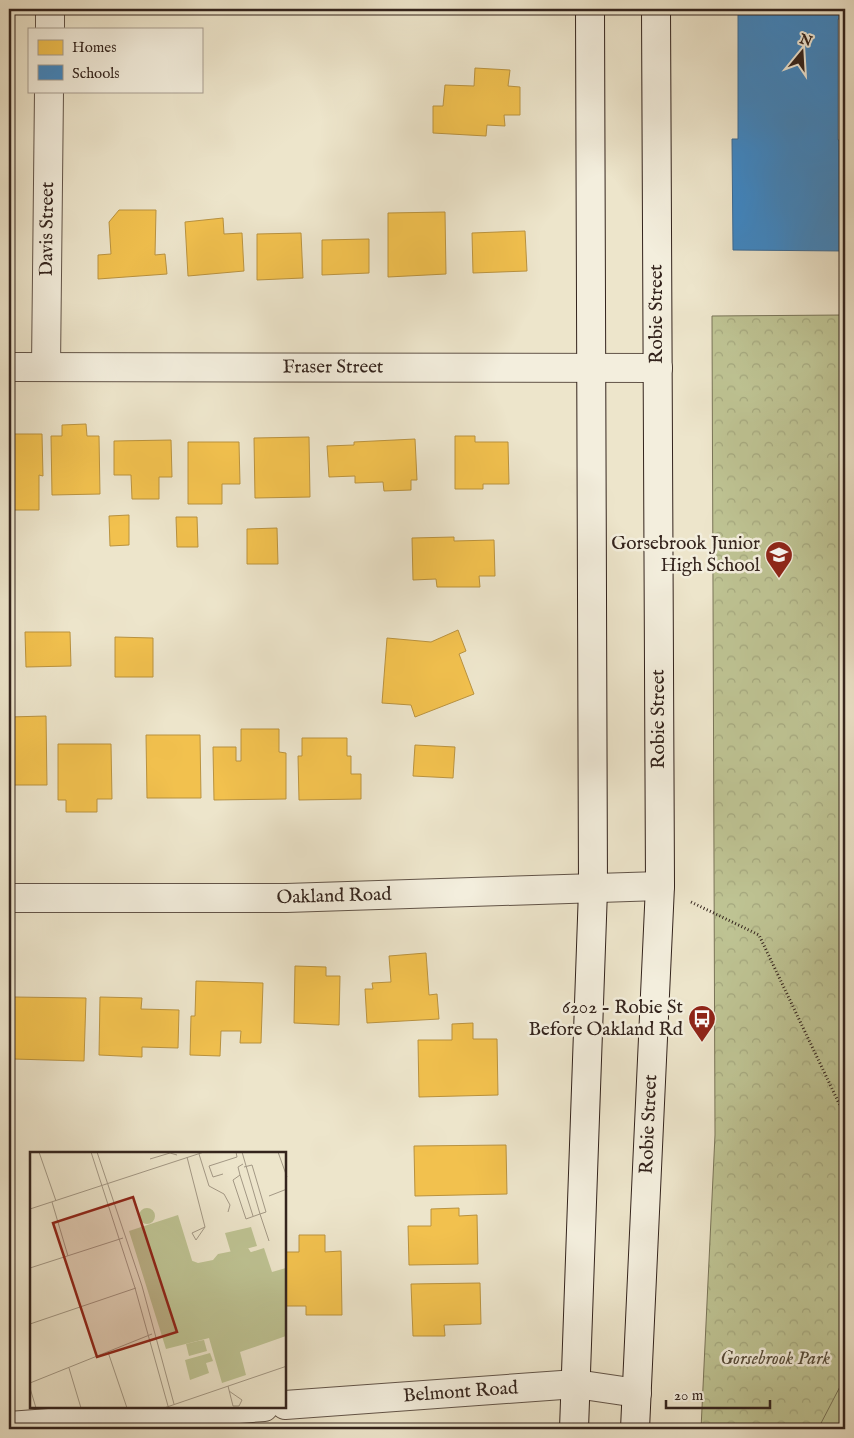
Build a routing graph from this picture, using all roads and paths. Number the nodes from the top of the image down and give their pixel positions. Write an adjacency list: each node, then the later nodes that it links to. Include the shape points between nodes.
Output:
1 (50, 9): 4 (main road)
2 (590, 9): 8 (main road)
3 (656, 9): 9 (main road, Robie Street)
4 (50, 28)
5 (49, 92): 7 (main road, Davis Street)
6 (9, 367): 7 (main road, Fraser Street)
7 (46, 367): 8 (main road, Fraser Street)
8 (593, 368): 9 (main road, Fraser Street); 11 (main road)
9 (658, 368): 10 (main road, Robie Street)
10 (660, 886): 11 (main road, Oakland Road); 13 (path, via 759,935); 15 (main road, Robie Street)
11 (593, 890): 12 (main road, Oakland Road, via 286,898); 14 (main road)
12 (9, 898)
13 (845, 1116)
14 (576, 1384): 15 (main road, Belmont Road); 16 (main road, Belmont Road); 20 (main road)
15 (637, 1393): 21 (main road, Robie Street)
16 (286, 1405)
17 (255, 1408): 18 (main road)
18 (124, 1423): 19 (main road)
19 (9, 1426)
20 (574, 1429)
21 (635, 1429)

